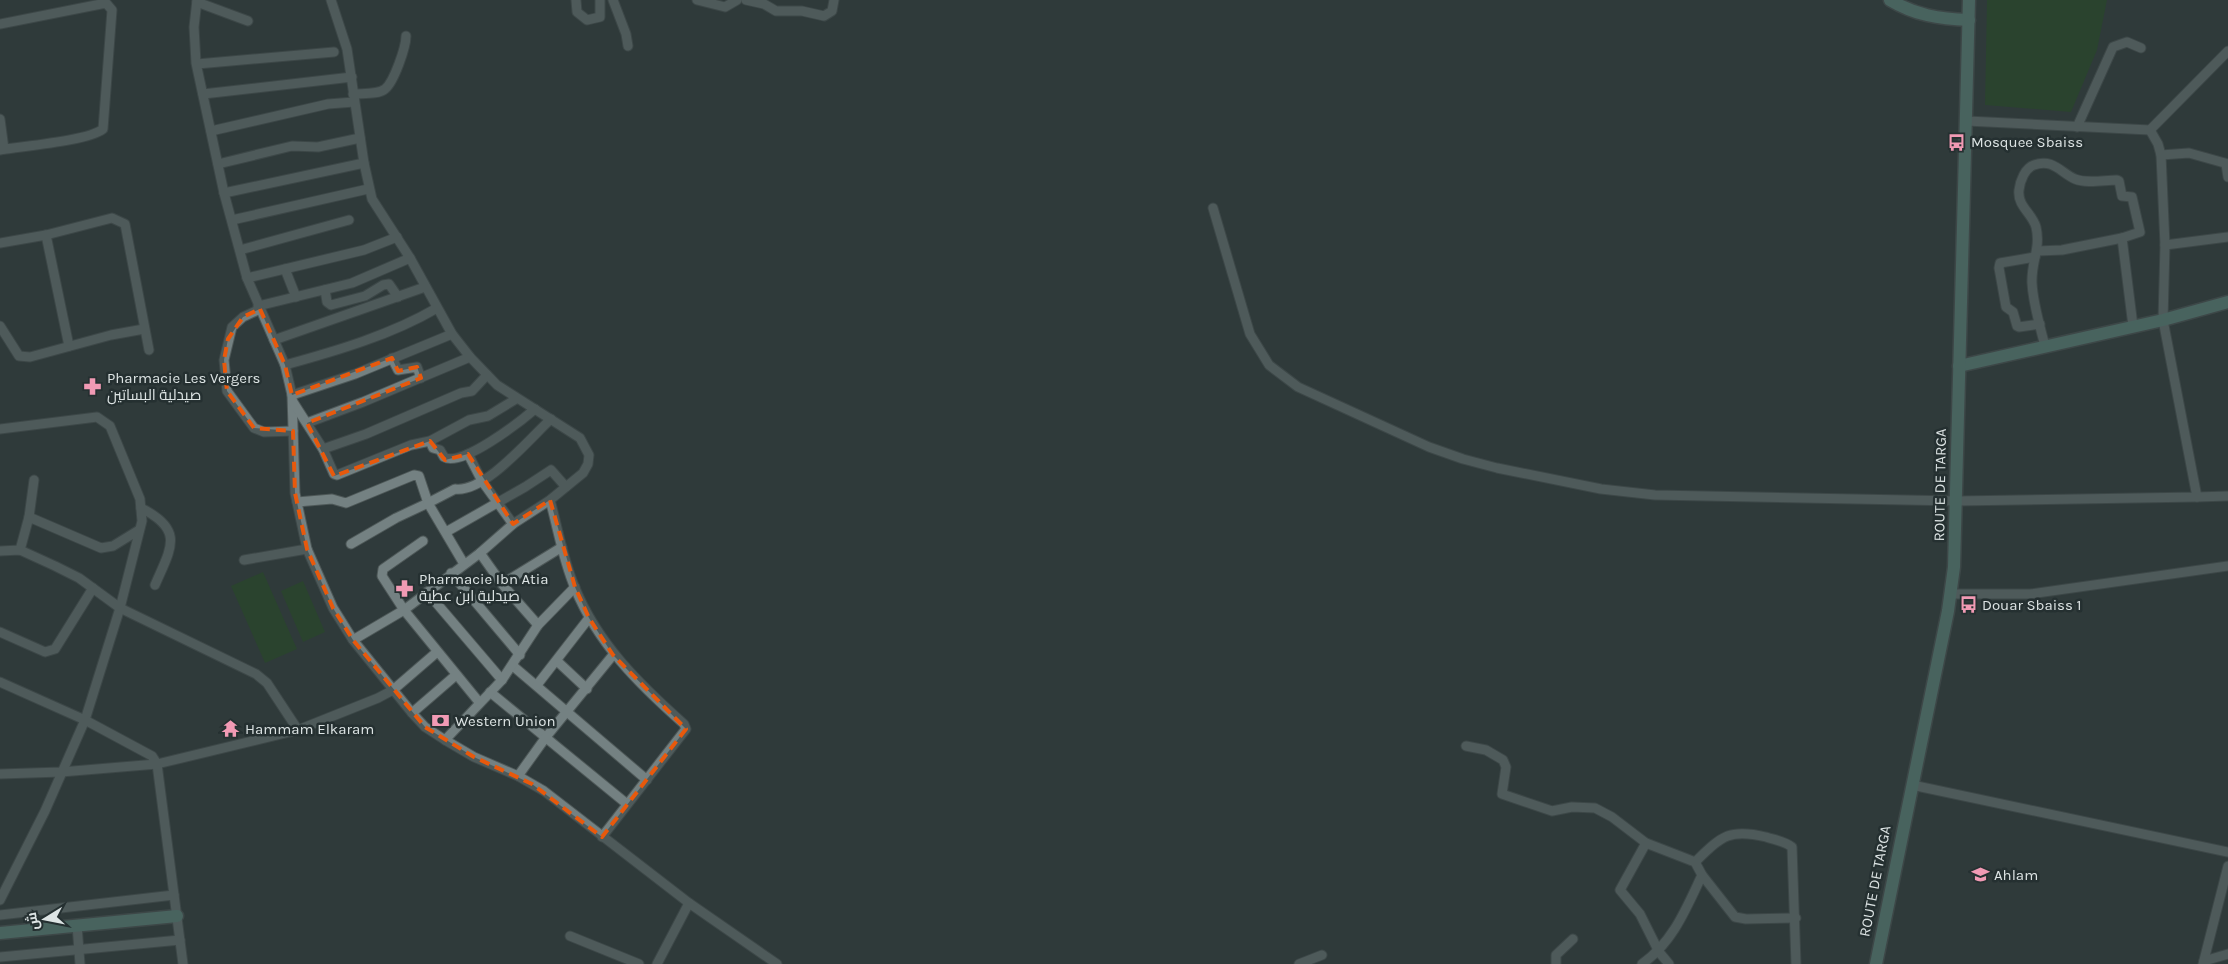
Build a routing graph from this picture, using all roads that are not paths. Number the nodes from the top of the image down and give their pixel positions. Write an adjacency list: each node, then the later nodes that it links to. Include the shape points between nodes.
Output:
1 (331, 0): 21 (street, via 347,49)
2 (576, 0): 3 (street, via 577,12 587,20 600,17)
3 (600, 0)
4 (612, 0): 16 (street)
5 (697, 0): 6 (street, via 726,7)
6 (737, 0)
7 (746, 0): 8 (street, via 776,11 802,11 824,16 832,11)
8 (834, 0)
9 (1890, 0): 12 (main road, via 1924,16)
10 (1969, 0): 12 (main road, ROUTE DE TARGA)
11 (197, 1): 13 (street); 20 (street, via 194,26)
12 (1969, 20): 25 (main road, ROUTE DE TARGA)
13 (248, 21)
14 (0, 24): 30 (street, via 106,3 112,10 104,129 94,134)
15 (406, 36): 23 (street, via 404,50 387,88)
16 (628, 46)
17 (2141, 48): 26 (street, via 2127,42 2113,47)
18 (2228, 51): 27 (street)
19 (334, 52): 20 (street)
20 (197, 64): 22 (street)
21 (352, 77): 22 (street); 23 (street)
22 (203, 94): 28 (street)
23 (354, 98): 28 (street); 29 (street)
24 (0, 118): 30 (street)
25 (1967, 121): 26 (street); 72 (main road, ROUTE DE TARGA)
26 (2077, 127): 27 (street)
27 (2150, 130): 31 (street)
28 (211, 131): 33 (street)
29 (360, 138): 32 (street); 33 (street, via 318,147 292,146)
30 (2, 149)
31 (2161, 155): 34 (street, via 2189,153); 46 (street)
32 (364, 163): 36 (street); 37 (street)
33 (218, 164): 37 (street)
34 (2227, 164): 35 (street)
35 (2228, 177)
36 (368, 189): 39 (street); 42 (street)
37 (224, 193): 39 (street)
38 (1213, 208): 91 (street, via 1250,334 1269,365 1298,387 1429,447 1497,468 1601,490 1654,496)
39 (232, 220): 47 (street)
40 (349, 220): 47 (street)
41 (46, 235): 45 (street); 63 (street, via 112,218 125,224); 66 (street)
42 (397, 237): 49 (street); 50 (street, via 364,250)
43 (2228, 237): 46 (street)
44 (2122, 238): 48 (street); 48 (street, via 2138,234 2140,230 2133,198 2122,196 2119,181 2076,180 2054,166 2035,164 2023,176 2019,190 2022,206 2036,227); 62 (street)
45 (0, 243)
46 (2165, 245): 59 (street)
47 (240, 250): 51 (street)
48 (2037, 254): 60 (street, via 2032,284); 60 (street, via 2000,263 1998,268 2006,307 2013,312 2017,326)
49 (410, 258): 52 (street); 53 (street, via 370,277)
50 (284, 269): 51 (street); 54 (street)
51 (247, 278): 57 (street)
52 (425, 287): 55 (street); 58 (street)
53 (325, 290): 54 (street); 55 (street, via 327,302 331,305 365,296 389,284)
54 (296, 296): 57 (street)
55 (398, 297): 65 (street)
56 (2228, 302): 59 (main road)
57 (259, 307): 65 (street); 81 (street, via 232,327 224,360 227,391 254,428 264,432)
58 (437, 308): 64 (street); 71 (street, via 418,319 331,353)
59 (2162, 320): 62 (main road); 89 (street)
60 (2040, 324): 67 (street)
61 (0, 326): 66 (street, via 19,356 30,357)
62 (2134, 326): 67 (main road)
63 (144, 329): 66 (street); 68 (street)
64 (452, 334): 69 (street); 70 (street)
65 (274, 340): 71 (street)
66 (69, 346)
67 (2045, 346): 72 (main road)
68 (148, 350)
69 (470, 357): 73 (street); 74 (street)
70 (392, 358): 74 (street, via 398,370 417,367); 76 (street)
71 (285, 365): 76 (street)
72 (1959, 366): 91 (main road, ROUTE DE TARGA)
73 (487, 375): 75 (street); 83 (street, via 472,391)
74 (421, 378): 79 (street)
75 (516, 398): 77 (street); 82 (street, via 488,416 469,420)
76 (292, 399): 79 (street); 81 (street)
77 (535, 409): 78 (street); 84 (street, via 503,436)
78 (552, 420): 86 (street, via 528,440 512,460); 87 (street, via 580,438 588,455 583,473)
79 (308, 422): 83 (street)
80 (0, 429): 95 (street, via 97,417 110,426)
81 (293, 432): 92 (street)
82 (430, 441): 83 (street, via 411,445 338,475 334,474); 84 (street, via 446,459)
83 (323, 449)
84 (468, 454): 86 (street)
85 (34, 480): 96 (street)
86 (482, 481): 93 (street, via 455,489); 94 (street)
87 (566, 487): 90 (street); 94 (street, via 551,470)
88 (2228, 496): 89 (street)
89 (2196, 497): 91 (street)
90 (550, 500): 97 (street); 102 (street)
91 (1957, 501): 116 (main road, ROUTE DE TARGA)
92 (296, 502): 93 (street, via 332,499 346,503 414,475 419,476); 103 (street)
93 (428, 503): 99 (street); 101 (street)
94 (498, 503): 97 (street); 99 (street)
95 (141, 508): 98 (street); 112 (street, via 160,518 169,531 169,554)
96 (29, 518): 98 (street, via 101,548 114,546); 104 (street)
97 (513, 524): 106 (street)
98 (139, 530): 117 (street)
99 (446, 532): 108 (street)
100 (423, 541): 118 (street, via 381,572 384,582)
101 (351, 544)
102 (562, 547): 111 (street); 113 (street)
103 (306, 549): 107 (street); 122 (street, via 333,608)
104 (20, 550): 105 (street); 114 (street)
105 (0, 551)
106 (480, 553): 108 (street); 111 (street)
107 (244, 560)
108 (464, 564): 110 (street)
109 (2228, 566): 116 (street, via 2030,594)
110 (451, 573): 115 (street); 124 (street)
111 (502, 584): 120 (street)
112 (155, 585)
113 (575, 587): 119 (street); 120 (street)
114 (93, 588): 117 (street); 121 (street, via 51,651 45,652)
115 (427, 592): 118 (street); 129 (street)
116 (1951, 594): 148 (main road, ROUTE DE TARGA)
117 (120, 608): 138 (street); 139 (street, via 256,674 267,683)
118 (404, 610): 122 (street); 123 (street)
119 (589, 618): 125 (street); 126 (street)
120 (538, 626): 124 (street)
121 (0, 632)
122 (353, 640): 133 (street)
123 (437, 652): 128 (street); 133 (street)
124 (520, 655): 127 (street)
125 (613, 655): 132 (street); 147 (street, via 685,726 684,732)
126 (557, 661): 131 (street); 132 (street)
127 (513, 666): 129 (street); 131 (street)
128 (456, 675): 135 (street); 136 (street)
129 (502, 680): 134 (street)
130 (0, 682): 138 (street)
131 (537, 685): 137 (street)
132 (587, 689): 137 (street)
133 (393, 690): 136 (street); 139 (street)
134 (490, 692): 135 (street); 140 (street)
135 (479, 702): 141 (street)
136 (412, 713): 141 (street, via 425,727)
137 (568, 713): 140 (street); 147 (street)
138 (85, 720): 143 (street, via 152,756); 144 (street)
139 (298, 730): 143 (street)
140 (546, 737): 146 (street); 149 (street)
141 (445, 740): 146 (street)
142 (1466, 746): 151 (street, via 1486,750 1503,760 1506,767 1502,794 1552,811 1578,806 1595,808)
143 (156, 764): 144 (street); 156 (street)
144 (61, 772): 145 (street); 157 (street)
145 (0, 774)
146 (518, 776): 150 (street, via 544,791)
147 (647, 780): 149 (street)
148 (1912, 784): 152 (street); 172 (main road, ROUTE DE TARGA)
149 (627, 804): 150 (street)
150 (602, 837): 158 (street)
151 (1646, 843): 153 (street); 168 (street, via 1620,890 1640,914)
152 (2224, 851)
153 (1695, 862): 155 (street); 161 (street, via 1717,841 1737,832 1788,844 1793,853)
154 (2228, 866): 174 (street)
155 (1702, 875): 161 (street, via 1735,918); 168 (street, via 1672,935)
156 (174, 895): 159 (street); 160 (street)
157 (0, 900)
158 (689, 903): 178 (street); 179 (street)
159 (0, 915)
160 (176, 916): 162 (main road); 166 (street)
161 (1796, 918): 183 (street)
162 (77, 926): 163 (main road); 167 (street)
163 (0, 933)
164 (570, 936): 177 (street)
165 (1573, 939): 173 (street)
166 (180, 940): 167 (street); 176 (street)
167 (79, 950): 171 (street); 175 (street)
168 (1659, 952): 181 (street); 182 (street)
169 (2228, 954): 174 (street)
170 (1322, 955): 180 (street)
171 (0, 957)
172 (1875, 962)
173 (1552, 963)
174 (2203, 963)
175 (80, 964)
176 (183, 964)
177 (639, 964)
178 (657, 964)
179 (777, 964)
180 (1299, 964)
181 (1642, 964)
182 (1669, 964)
183 (1796, 964)

